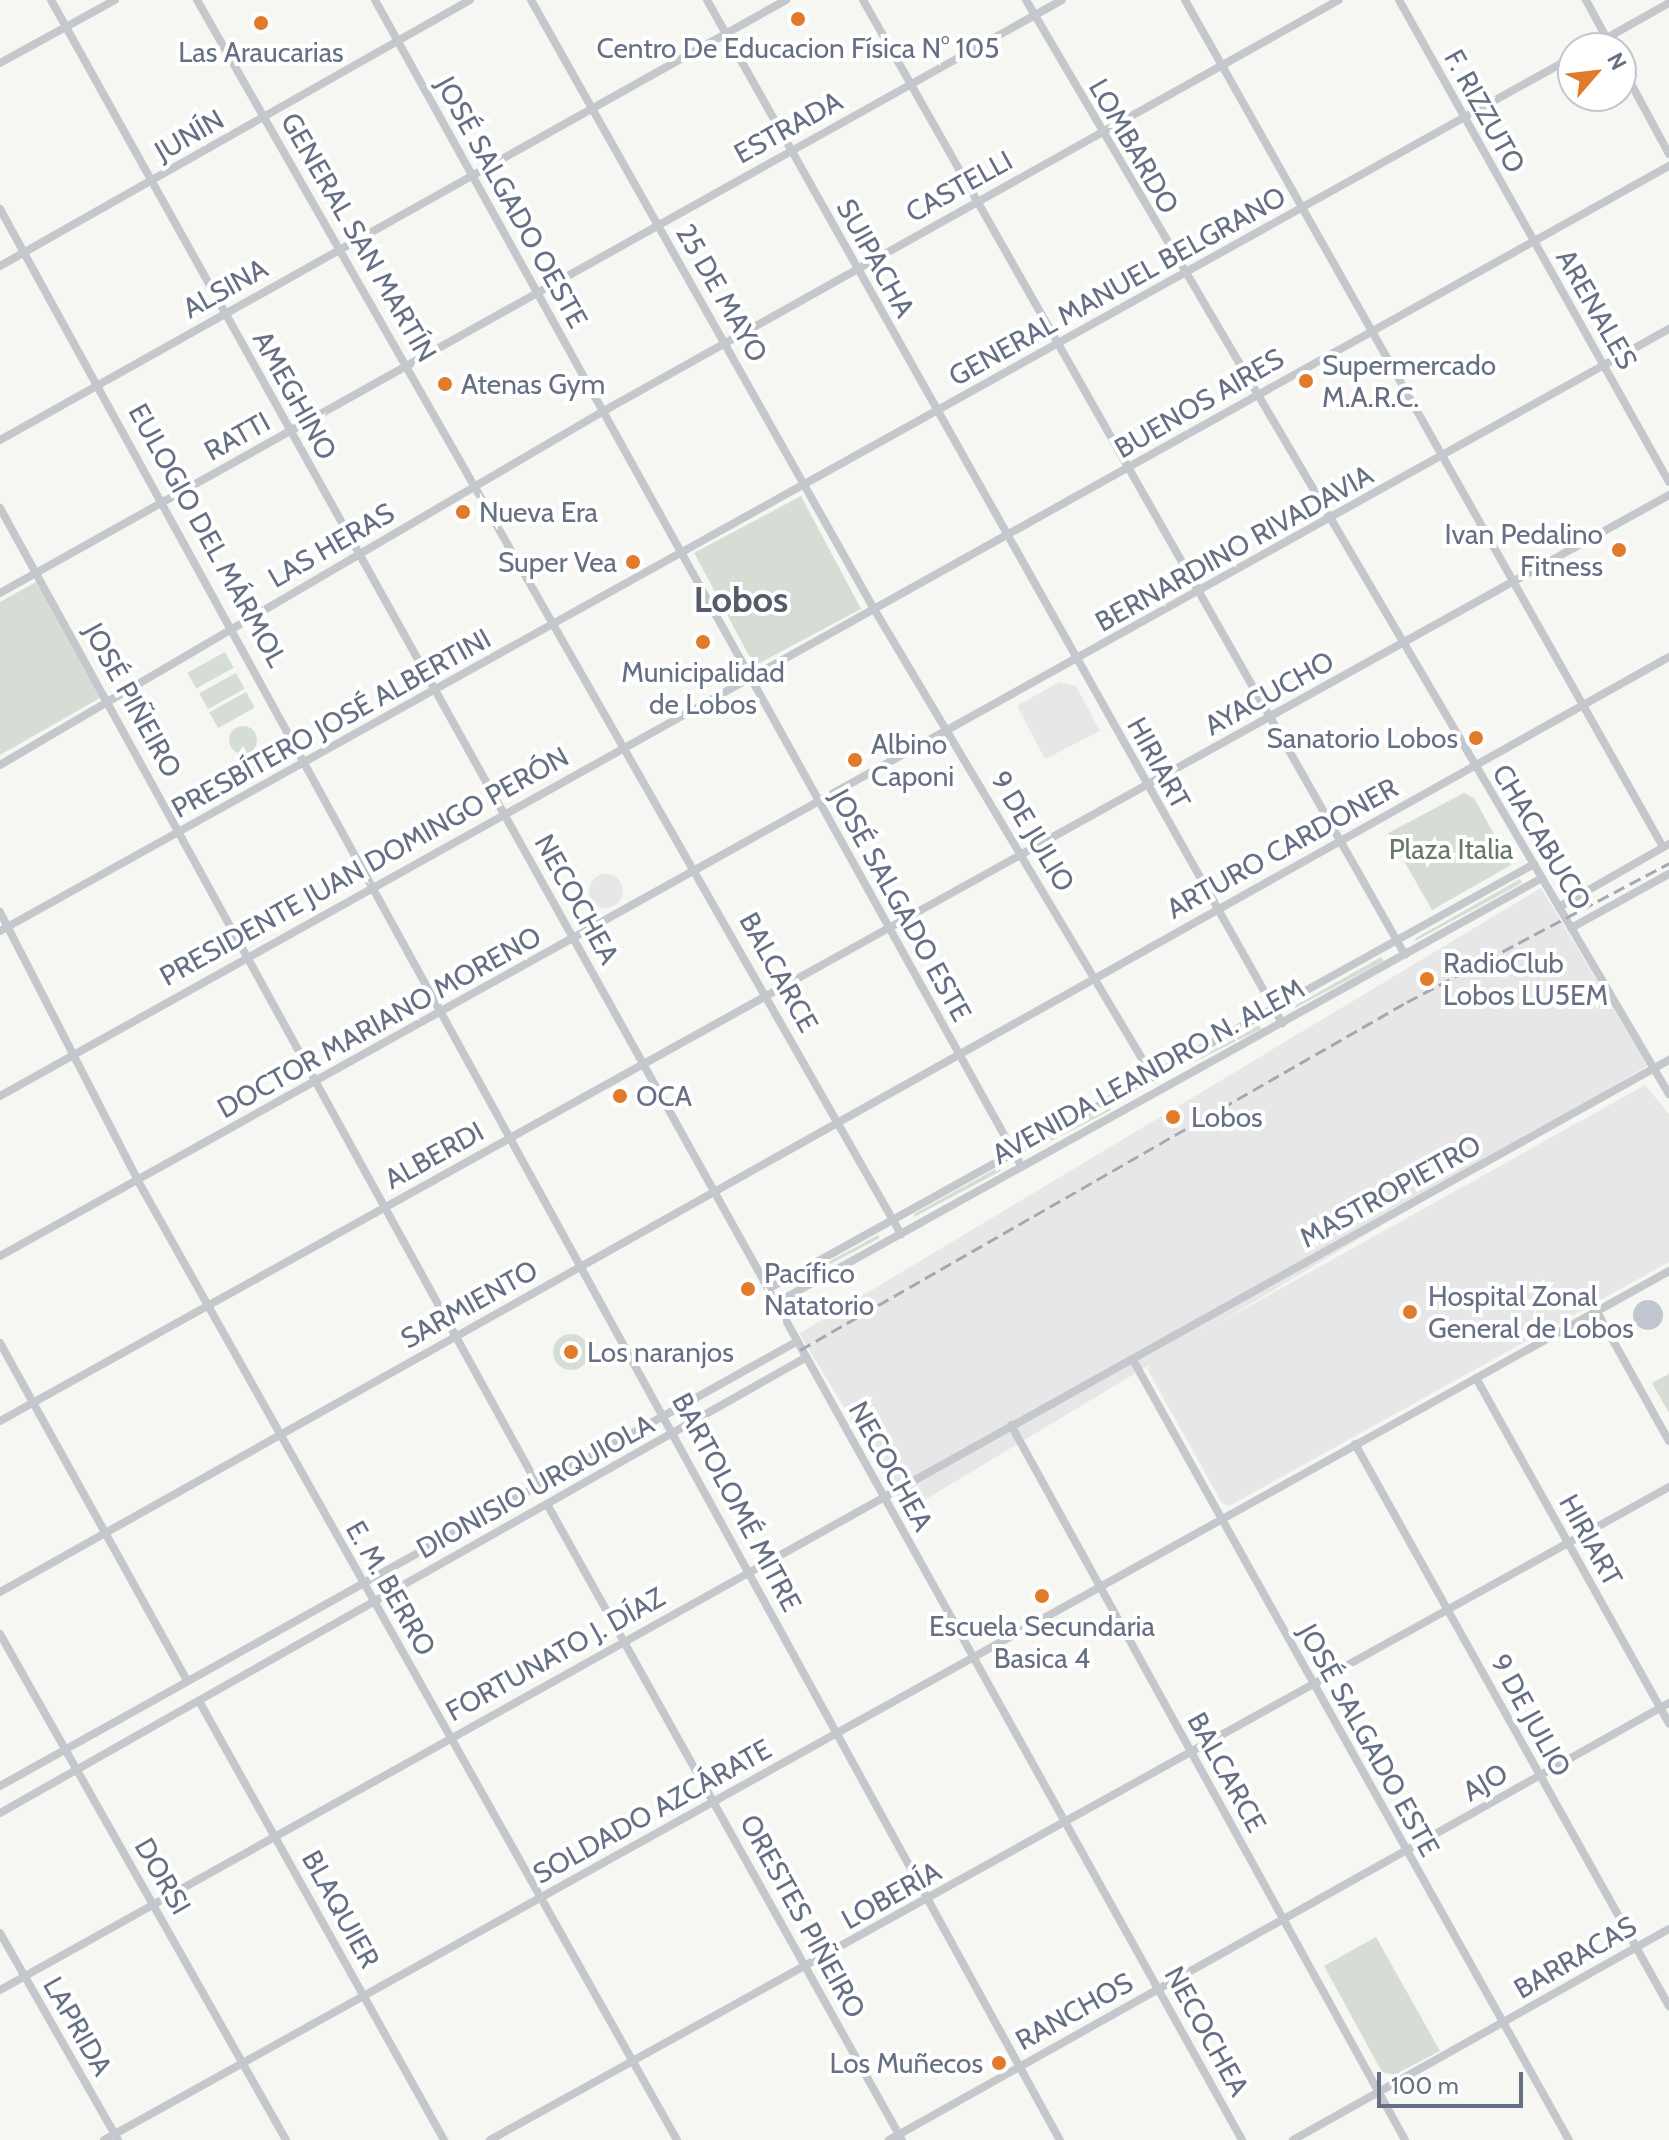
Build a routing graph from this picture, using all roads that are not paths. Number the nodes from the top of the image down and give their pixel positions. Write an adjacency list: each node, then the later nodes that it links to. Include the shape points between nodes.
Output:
1 (51, 0): 18 (street, AMEGHINO)
2 (115, 0): 18 (street)
3 (197, 0): 29 (street, GENERAL SAN MARTÍN)
4 (375, 0): 22 (street, JOSÉ SALGADO OESTE)
5 (470, 0): 22 (street, JUNÍN)
6 (531, 0): 28 (street, 25 DE MAYO)
7 (707, 0): 21 (street, SUIPACHA)
8 (786, 0): 21 (street, ALSINA)
9 (863, 0): 26 (street)
10 (1026, 0): 17 (street, LOMBARDO)
11 (1062, 0): 17 (street, ESTRADA)
12 (1185, 0): 24 (street)
13 (1339, 0): 24 (street, CASTELLI)
14 (1399, 0): 30 (street, F. RIZZUTO)
15 (1586, 0): 19 (street)
16 (1669, 3): 20 (street)
17 (1035, 15): 26 (street, ESTRADA); 31 (street, LOMBARDO)
18 (66, 28): 23 (street); 36 (street, AMEGHINO)
19 (1604, 32)
20 (1618, 32)
21 (726, 34): 28 (street, ALSINA); 32 (street, SUIPACHA)
22 (398, 41): 29 (street, JUNÍN); 35 (street, JOSÉ SALGADO OESTE)
23 (0, 63)
24 (1221, 64): 31 (street, CASTELLI); 39 (street)
25 (1557, 66): 30 (street, GENERAL MANUEL BELGRANO)
26 (910, 84): 32 (street, ESTRADA); 37 (street)
27 (1637, 95): 33 (street)
28 (592, 108): 35 (street, ALSINA); 40 (street, 25 DE MAYO)
29 (264, 117): 36 (street, JUNÍN); 42 (street, GENERAL SAN MARTÍN)
30 (1464, 118): 39 (street, GENERAL MANUEL BELGRANO); 41 (street, F. RIZZUTO)
31 (1101, 132): 37 (street, CASTELLI); 46 (street, LOMBARDO)
32 (792, 149): 40 (street, ESTRADA); 45 (street, SUIPACHA)
33 (1669, 154)
34 (1669, 166): 41 (street, BUENOS AIRES)
35 (473, 176): 42 (street, ALSINA); 47 (street, JOSÉ SALGADO OESTE)
36 (152, 182): 43 (street, JUNÍN); 48 (street, AMEGHINO)
37 (976, 202): 45 (street, CASTELLI); 52 (street)
38 (0, 209): 43 (street, EULOGIO DEL MÁRMOL)
39 (1301, 209): 46 (street, GENERAL MANUEL BELGRANO); 50 (street)
40 (658, 225): 47 (street, ESTRADA); 51 (street, 25 DE MAYO)
41 (1533, 242): 50 (street, BUENOS AIRES); 54 (street, ARENALES)
42 (340, 249): 48 (street, ALSINA); 53 (street, GENERAL SAN MARTÍN)
43 (24, 253): 44 (street, JUNÍN); 55 (street, EULOGIO DEL MÁRMOL)
44 (0, 266)
45 (856, 268): 51 (street, CASTELLI); 57 (street, SUIPACHA)
46 (1182, 275): 52 (street, GENERAL MANUEL BELGRANO); 56 (street, LOMBARDO)
47 (536, 292): 53 (street, RATTI); 58 (street, JOSÉ SALGADO OESTE)
48 (225, 313): 55 (street, ALSINA); 59 (street, AMEGHINO)
49 (1669, 329): 54 (street, BERNARDINO RIVADAVIA)
50 (1371, 333): 56 (street, BUENOS AIRES); 61 (street)
51 (725, 342): 58 (street, CASTELLI); 64 (street, 25 DE MAYO)
52 (1055, 345): 57 (street, GENERAL MANUEL BELGRANO); 62 (street)
53 (407, 365): 59 (street, RATTI); 65 (street, GENERAL SAN MARTÍN)
54 (1605, 366): 61 (street, BERNARDINO RIVADAVIA); 63 (street, ARENALES)
55 (98, 385): 60 (street, ALSINA); 67 (street, EULOGIO DEL MÁRMOL)
56 (1253, 397): 62 (street, BUENOS AIRES); 69 (street, CHACABUCO)
57 (936, 411): 64 (street, GENERAL MANUEL BELGRANO); 70 (street, SUIPACHA)
58 (602, 412): 65 (street, LAS HERAS); 72 (street, JOSÉ SALGADO OESTE)
59 (290, 431): 67 (street, RATTI); 71 (street, AMEGHINO)
60 (0, 440)
61 (1443, 456): 69 (street, BERNARDINO RIVADAVIA); 74 (street)
62 (1127, 470): 70 (street, BUENOS AIRES); 76 (street)
63 (1669, 482)
64 (805, 485): 72 (street, GENERAL MANUEL BELGRANO); 77 (street, 25 DE MAYO)
65 (477, 486): 71 (street, LAS HERAS); 78 (street, GENERAL SAN MARTÍN)
66 (1669, 495): 74 (street, AYACUCHO)
67 (165, 501): 73 (street, RATTI); 79 (street, EULOGIO DEL MÁRMOL)
68 (0, 508): 73 (street, JOSÉ PIÑEIRO)
69 (1328, 521): 76 (street, BERNARDINO RIVADAVIA); 80 (street, CHACABUCO)
70 (1005, 537): 77 (street, BUENOS AIRES); 82 (street, HIRIART)
71 (359, 554): 79 (street, LAS HERAS); 84 (street, AMEGHINO)
72 (683, 554): 78 (street, PRESBÍTERO JOSÉ ALBERTINI); 83 (street, JOSÉ SALGADO OESTE)
73 (36, 572): 75 (street, RATTI); 85 (street, JOSÉ PIÑEIRO)
74 (1514, 581): 80 (street, AYACUCHO); 86 (street)
75 (0, 593)
76 (1198, 593): 82 (street, BERNARDINO RIVADAVIA); 87 (street)
77 (874, 609): 83 (street, BUENOS AIRES); 88 (street, 9 DE JULIO)
78 (554, 624): 84 (street, PRESBÍTERO JOSÉ ALBERTINI); 89 (street, GENERAL SAN MARTÍN)
79 (234, 626): 85 (street, LAS HERAS); 90 (street, EULOGIO DEL MÁRMOL)
80 (1403, 643): 87 (street, AYACUCHO); 92 (street, CHACABUCO)
81 (1669, 657): 86 (street, ARTURO CARDONER)
82 (1077, 661): 88 (street, BERNARDINO RIVADAVIA); 93 (street, HIRIART)
83 (750, 678): 89 (street, PRESIDENTE JUAN DOMINGO PERÓN); 94 (street, JOSÉ SALGADO ESTE)
84 (433, 690): 90 (street, PRESBÍTERO JOSÉ ALBERTINI); 95 (street, AMEGHINO)
85 (109, 701): 91 (street, LAS HERAS); 96 (street, JOSÉ PIÑEIRO)
86 (1583, 705): 92 (street, ARTURO CARDONER); 98 (street)
87 (1267, 719): 93 (street, AYACUCHO); 97 (street)
88 (948, 731): 94 (street, BERNARDINO RIVADAVIA); 99 (street, 9 DE JULIO)
89 (626, 745): 95 (street, PRESIDENTE JUAN DOMINGO PERÓN); 101 (street, BALCARCE)
90 (308, 760): 96 (street, PRESBÍTERO JOSÉ ALBERTINI); 104 (street, EULOGIO DEL MÁRMOL)
91 (0, 765)
92 (1474, 765): 97 (street, ARTURO CARDONER); 100 (street, CHACABUCO)
93 (1146, 786): 99 (street, AYACUCHO); 106 (street, HIRIART)
94 (820, 803): 101 (street, DOCTOR MARIANO MORENO); 108 (street, JOSÉ SALGADO ESTE)
95 (502, 812): 104 (street, PRESIDENTE JUAN DOMINGO PERÓN); 111 (street, NECOCHEA)
96 (180, 832): 110 (street, PRESBÍTERO JOSÉ ALBERTINI); 113 (street, JOSÉ PIÑEIRO)
97 (1339, 843): 106 (street, ARTURO CARDONER); 112 (street)
98 (1666, 846): 105 (street)
99 (1021, 855): 108 (street, AYACUCHO); 115 (street, 9 DE JULIO)
100 (1534, 864): 103 (street, CHACABUCO); 112 (street, AVENIDA LEANDRO N. ALEM)
101 (697, 871): 111 (street, DOCTOR MARIANO MORENO); 116 (street, BALCARCE)
102 (1669, 874): 109 (street)
103 (1542, 878): 105 (street, CHACABUCO); 114 (street, AVENIDA LEANDRO N. ALEM)
104 (373, 885): 113 (street, PRESIDENTE JUAN DOMINGO PERÓN); 118 (street, BARTOLOMÉ MITRE)
105 (1559, 907): 109 (street, CHACABUCO)
106 (1218, 909): 115 (street, ARTURO CARDONER); 117 (street, HIRIART)
107 (0, 912): 110 (street, E. M. BERRO)
108 (890, 928): 116 (street, ALBERDI); 120 (street, JOSÉ SALGADO ESTE)
109 (1571, 928): 125 (street, CHACABUCO)
110 (3, 929): 121 (street, E. M. BERRO)
111 (575, 939): 118 (street, DOCTOR MARIANO MORENO); 124 (street, NECOCHEA)
112 (1398, 942): 114 (street); 117 (street, AVENIDA LEANDRO N. ALEM)
113 (250, 954): 121 (street, PRESIDENTE JUAN DOMINGO PERÓN); 128 (street)
114 (1405, 955): 119 (street, AVENIDA LEANDRO N. ALEM)
115 (1094, 978): 120 (street, ARTURO CARDONER); 127 (street, 9 DE JULIO)
116 (767, 996): 124 (street, ALBERDI); 133 (street, BALCARCE)
117 (1275, 1010): 119 (street, HIRIART); 122 (street, AVENIDA LEANDRO N. ALEM)
118 (444, 1011): 128 (street, DOCTOR MARIANO MORENO); 134 (street, BARTOLOMÉ MITRE)
119 (1282, 1023): 126 (street, AVENIDA LEANDRO N. ALEM)
120 (959, 1055): 133 (street, SARMIENTO); 135 (street, JOSÉ SALGADO ESTE)
121 (72, 1056): 131 (street, PRESIDENTE JUAN DOMINGO PERÓN); 137 (street, E. M. BERRO)
122 (1183, 1060): 126 (street); 127 (street, AVENIDA LEANDRO N. ALEM)
123 (1669, 1060): 125 (street, MASTROPIETRO)
124 (643, 1064): 134 (street, ALBERDI); 138 (street, NECOCHEA)
125 (1654, 1069): 129 (street, CHACABUCO); 153 (street, MASTROPIETRO)
126 (1190, 1073): 132 (street, AVENIDA LEANDRO N. ALEM)
127 (1153, 1077): 130 (street, AVENIDA LEANDRO N. ALEM)
128 (318, 1080): 137 (street, DOCTOR MARIANO MORENO); 139 (street)
129 (1669, 1094)
130 (1119, 1095): 132 (street); 135 (street, AVENIDA LEANDRO N. ALEM)
131 (0, 1096)
132 (1127, 1109): 136 (street, AVENIDA LEANDRO N. ALEM)
133 (839, 1123): 138 (street, SARMIENTO); 140 (street, BALCARCE)
134 (514, 1136): 139 (street, ALBERDI); 143 (street, BARTOLOMÉ MITRE)
135 (1014, 1153): 136 (street, JOSÉ SALGADO ESTE); 140 (street, AVENIDA LEANDRO N. ALEM)
136 (1022, 1167): 141 (street, AVENIDA LEANDRO N. ALEM)
137 (138, 1181): 142 (street, DOCTOR MARIANO MORENO); 147 (street, E. M. BERRO)
138 (713, 1192): 143 (street, SARMIENTO); 145 (street, NECOCHEA)
139 (386, 1206): 147 (street, ALBERDI); 149 (street)
140 (893, 1220): 141 (street, BALCARCE); 145 (street, AVENIDA LEANDRO N. ALEM)
141 (901, 1234): 146 (street, AVENIDA LEANDRO N. ALEM)
142 (0, 1256)
143 (584, 1266): 149 (street, SARMIENTO); 156 (street, BARTOLOMÉ MITRE)
144 (1669, 1271): 148 (street, SOLDADO AZCÁRATE)
145 (768, 1289): 146 (street, NECOCHEA)
146 (776, 1303): 150 (street, NECOCHEA)
147 (207, 1305): 155 (street, ALBERDI); 160 (street, E. M. BERRO)
148 (1596, 1310): 154 (street, SOLDADO AZCÁRATE); 161 (street)
149 (455, 1335): 160 (street, SARMIENTO); 163 (street)
150 (796, 1342): 152 (street, NECOCHEA); 156 (street, DIONISIO URQUIOLA)
151 (0, 1343): 155 (street)
152 (805, 1358): 159 (street, DIONISIO URQUIOLA); 165 (street, NECOCHEA)
153 (1133, 1360): 158 (street, FORTUNATO J. DÍAZ); 167 (street, JOSÉ SALGADO ESTE)
154 (1476, 1378): 162 (street, SOLDADO AZCÁRATE); 169 (street, HIRIART)
155 (32, 1403): 157 (street, ALBERDI); 168 (street)
156 (665, 1414): 159 (street, BARTOLOMÉ MITRE); 163 (street, DIONISIO URQUIOLA)
157 (0, 1421)
158 (1011, 1425): 165 (street, FORTUNATO J. DÍAZ); 172 (street, BALCARCE)
159 (675, 1433): 166 (street, DIONISIO URQUIOLA); 170 (street, BARTOLOMÉ MITRE)
160 (279, 1435): 168 (street, SARMIENTO); 171 (street, E. M. BERRO)
161 (1669, 1441)
162 (1355, 1444): 167 (street, SOLDADO AZCÁRATE); 175 (street, 9 DE JULIO)
163 (538, 1486): 171 (street, DIONISIO URQUIOLA)
164 (1669, 1487): 169 (street, LOBERÍA)
165 (883, 1497): 170 (street, FORTUNATO J. DÍAZ); 178 (street, NECOCHEA)
166 (547, 1504): 174 (street, DIONISIO URQUIOLA); 177 (street, ORESTES PIÑEIRO)
167 (1221, 1520): 172 (street, SOLDADO AZCÁRATE); 180 (street, JOSÉ SALGADO ESTE)
168 (105, 1534): 173 (street, SARMIENTO); 179 (street)
169 (1568, 1544): 175 (street, LOBERÍA); 183 (street, HIRIART)
170 (749, 1571): 177 (street, FORTUNATO J. DÍAZ); 185 (street, BARTOLOMÉ MITRE)
171 (362, 1583): 174 (street, E. M. BERRO); 179 (street, DIONISIO URQUIOLA)
172 (1100, 1587): 178 (street, SOLDADO AZCÁRATE); 188 (street, BALCARCE)
173 (0, 1592)
174 (373, 1603): 181 (street, DIONISIO URQUIOLA); 186 (street, E. M. BERRO)
175 (1447, 1611): 180 (street, LOBERÍA); 190 (street, 9 DE JULIO)
176 (0, 1634): 187 (street, DORSI)
177 (625, 1640): 186 (street, FORTUNATO J. DÍAZ); 192 (street, ORESTES PIÑEIRO)
178 (974, 1658): 185 (street, SOLDADO AZCÁRATE); 194 (street, NECOCHEA)
179 (187, 1680): 187 (street, DIONISIO URQUIOLA)
180 (1312, 1684): 188 (street, LOBERÍA); 196 (street, JOSÉ SALGADO ESTE)
181 (199, 1701): 189 (street, DIONISIO URQUIOLA); 195 (street, BLAQUIER)
182 (1669, 1703): 183 (street, AJO)
183 (1660, 1708): 184 (street, HIRIART); 190 (street, AJO)
184 (1669, 1724)
185 (838, 1734): 192 (street, SOLDADO AZCÁRATE); 198 (street, BARTOLOMÉ MITRE)
186 (452, 1736): 195 (street, FORTUNATO J. DÍAZ); 197 (street, E. M. BERRO)
187 (66, 1748): 189 (street, DORSI); 191 (street, DIONISIO URQUIOLA)
188 (1190, 1751): 194 (street, LOBERÍA); 200 (street, BALCARCE)
189 (77, 1770): 193 (street, DIONISIO URQUIOLA); 199 (street, DORSI)
190 (1540, 1776): 196 (street, AJO); 203 (street, 9 DE JULIO)
191 (0, 1786)
192 (714, 1801): 197 (street, SOLDADO AZCÁRATE); 204 (street, ORESTES PIÑEIRO)
193 (0, 1813)
194 (1064, 1823): 198 (street, LOBERÍA); 206 (street, NECOCHEA)
195 (275, 1836): 199 (street, FORTUNATO J. DÍAZ); 208 (street, BLAQUIER)
196 (1406, 1852): 200 (street, RANCHOS); 210 (street, JOSÉ SALGADO ESTE)
197 (542, 1896): 208 (street, SOLDADO AZCÁRATE); 211 (street, E. M. BERRO)
198 (930, 1899): 204 (street, LOBERÍA); 213 (street, BARTOLOMÉ MITRE)
199 (154, 1904): 205 (street, FORTUNATO J. DÍAZ); 212 (street, DORSI)
200 (1284, 1919): 206 (street, RANCHOS); 214 (street, BALCARCE)
201 (1669, 1929): 203 (street, BARRACAS)
202 (0, 1933): 205 (street, LAPRIDA)
203 (1636, 1947): 209 (street, 9 DE JULIO); 210 (street, BARRACAS)
204 (806, 1966): 211 (street, LOBERÍA); 216 (street, ORESTES PIÑEIRO)
205 (25, 1976): 207 (street, FORTUNATO J. DÍAZ); 215 (street, LAPRIDA)
206 (1158, 1989): 213 (street, RANCHOS); 224 (street, NECOCHEA)
207 (0, 1990)
208 (364, 1994): 212 (street, SOLDADO AZCÁRATE); 219 (street, BLAQUIER)
209 (1669, 2006)
210 (1503, 2023): 214 (street, BARRACAS); 227 (street, JOSÉ SALGADO ESTE)
211 (633, 2062): 220 (street, LOBERÍA); 221 (street, E. M. BERRO)
212 (243, 2063): 215 (street, SOLDADO AZCÁRATE); 218 (street, DORSI)
213 (1020, 2067): 216 (street, RANCHOS); 223 (street, BARTOLOMÉ MITRE)
214 (1379, 2092): 225 (street, BARRACAS); 226 (street, BALCARCE)
215 (117, 2137): 217 (street, SOLDADO AZCÁRATE)
216 (901, 2137): 222 (street, RANCHOS)
217 (104, 2140)
218 (286, 2140)
219 (444, 2140)
220 (490, 2140)
221 (677, 2140)
222 (889, 2140)
223 (1060, 2140)
224 (1242, 2140)
225 (1293, 2140)
226 (1405, 2140)
227 (1569, 2140)

